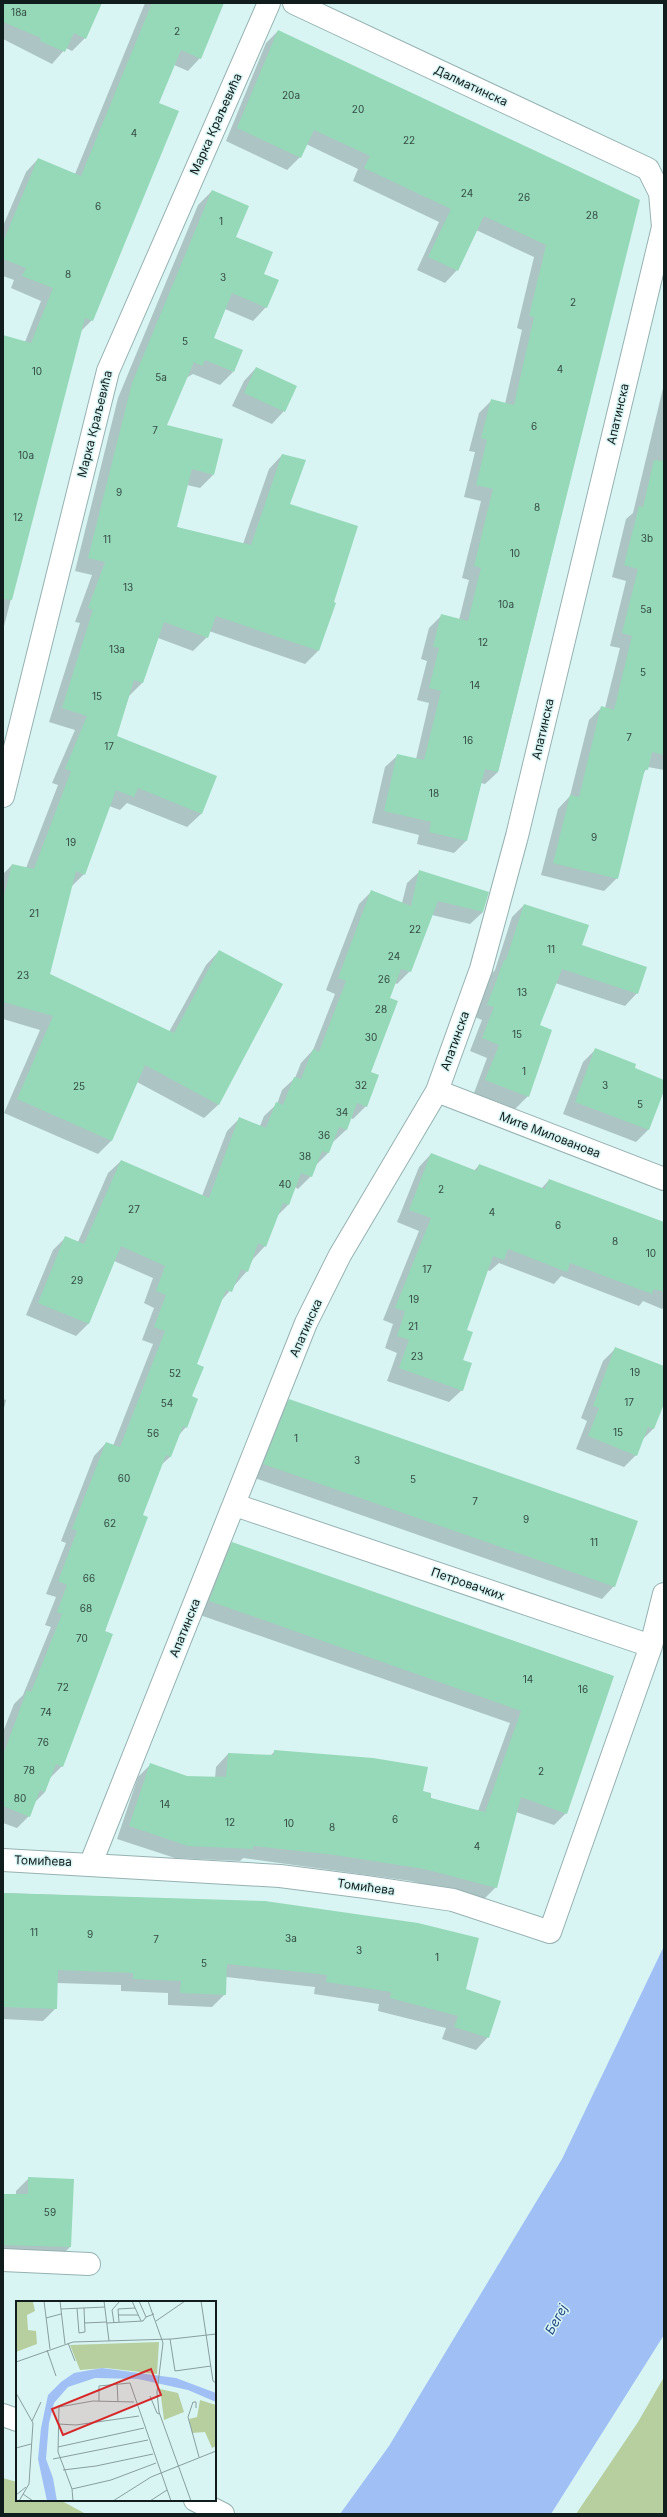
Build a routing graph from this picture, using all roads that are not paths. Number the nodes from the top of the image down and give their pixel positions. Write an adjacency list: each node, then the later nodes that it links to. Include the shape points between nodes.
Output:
1 (269, 3): 4 (street, Марка Краљевића, via 108,371)
2 (294, 3): 3 (street, Далматинска)
3 (648, 169): 5 (street, Апатинска, via 660,193 663,228 498,910 481,969)
4 (3, 796)
5 (437, 1091): 6 (street, Мите Милованова); 7 (street, Апатинска, via 340,1254 306,1323)
6 (664, 1179)
7 (235, 1505): 9 (street, Петровачких); 11 (street, Апатинска)
8 (664, 1594): 9 (street)
9 (651, 1646): 11 (street, Томићева, via 550,1932 453,1900 366,1886 280,1876)
10 (3, 1860): 11 (street, Томићева)
11 (90, 1863)
12 (3, 2260): 13 (street)
13 (89, 2264)
14 (3, 2415): 15 (street)
15 (16, 2420)
16 (197, 2501): 17 (street)
17 (223, 2514)

